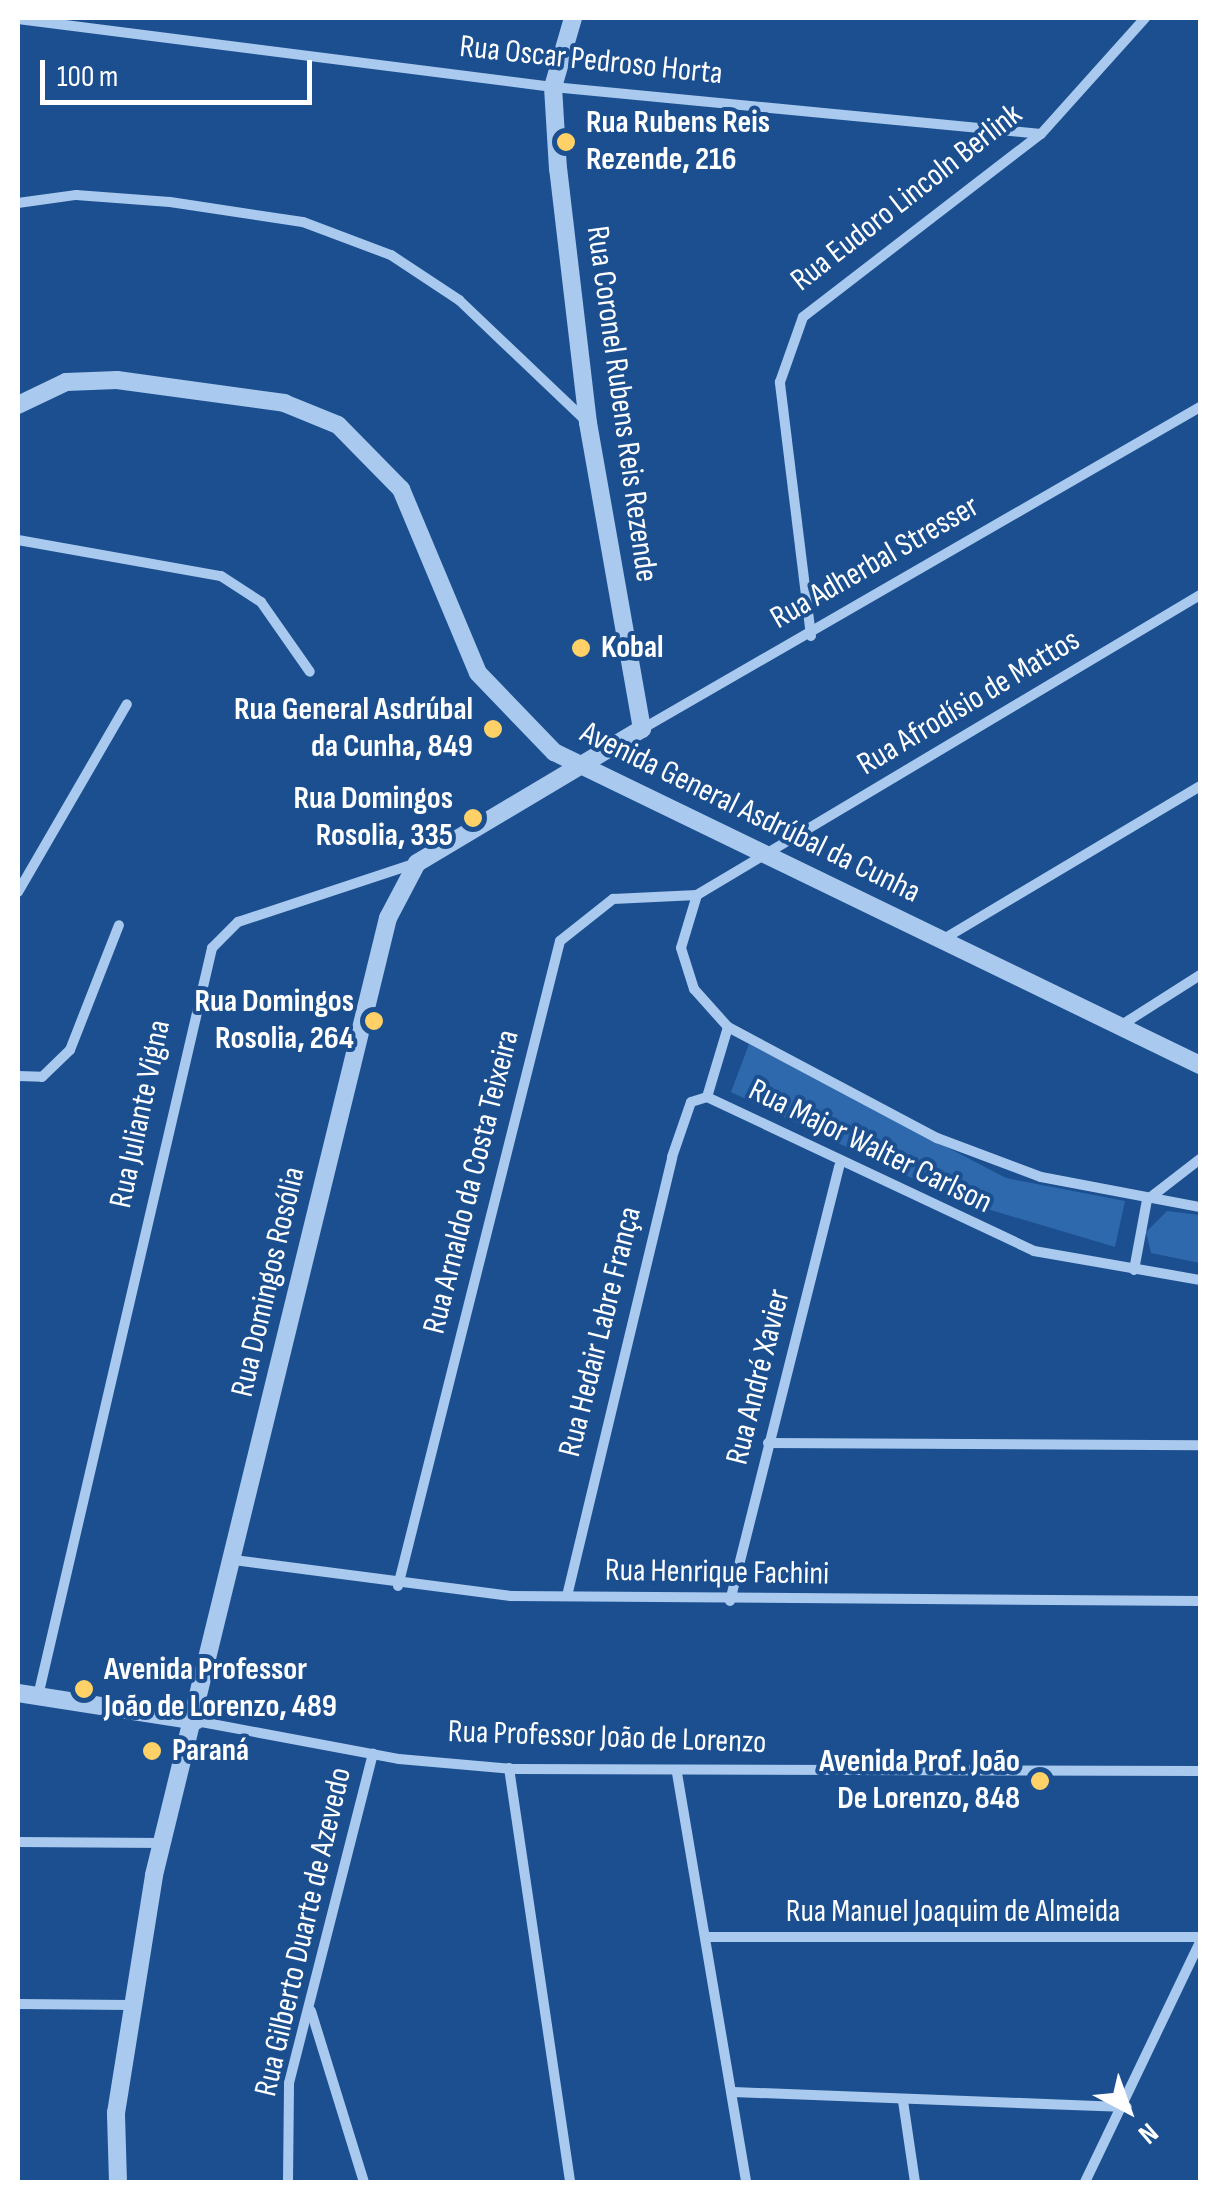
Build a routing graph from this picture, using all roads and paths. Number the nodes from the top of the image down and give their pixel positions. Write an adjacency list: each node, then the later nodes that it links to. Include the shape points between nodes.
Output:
1 (572, 18): 4 (street)
2 (1145, 18): 5 (street, Rua Eudoro Lincoln Berlink)
3 (22, 19): 4 (street, Rua Oscar Pedroso Horta)
4 (553, 86): 5 (street, Rua Oscar Pedroso Horta); 9 (street, Rua Coronel Rubens Reis Rezende)
5 (1041, 134): 12 (street, Rua Eudoro Lincoln Berlink, via 831,288 802,317 785,354 783,431)
6 (18, 203): 9 (street, via 76,195 170,202 302,222 391,255 459,300)
7 (19, 398): 16 (street, Avenida General Asdrúbal da Cunha, via 66,382 117,380 284,403 338,425 408,502 478,673 518,721)
8 (1200, 407): 12 (street, Rua Adherbal Stresser)
9 (588, 423): 15 (street, Rua Coronel Rubens Reis Rezende)
10 (18, 540): 13 (street, via 221,576 261,602)
11 (1200, 596): 18 (street, Rua Afrodísio de Mattos)
12 (811, 636): 15 (street, Rua Adherbal Stresser)
13 (310, 672)
14 (127, 704): 20 (street)
15 (642, 729): 16 (street, Rua Adherbal Stresser)
16 (577, 765): 18 (street, Avenida General Asdrúbal da Cunha); 19 (street, Rua Juliante Vigna)
17 (1200, 786): 23 (street)
18 (764, 854): 21 (street); 23 (street, Avenida General Asdrúbal da Cunha)
19 (417, 863): 38 (street, Rua Domingos Rosólia, via 380,944); 44 (street, Rua Juliante Vigna, via 238,922 212,948)
20 (18, 892)
21 (697, 895): 26 (street, Rua Major Walter Carlson, via 683,968); 39 (street, Rua Arnaldo da Costa Teixeira, via 614,898 560,941)
22 (119, 926): 28 (street, via 70,1050 42,1077)
23 (942, 940): 25 (street, Avenida General Asdrúbal da Cunha)
24 (1200, 976): 25 (street)
25 (1120, 1026): 27 (street, Avenida General Asdrúbal da Cunha)
26 (728, 1027): 29 (street, Rua Major Walter Carlson); 32 (street, Rua Major Walter Carlson, via 997,1163)
27 (1200, 1065)
28 (18, 1076)
29 (708, 1097): 31 (street, Rua Major Walter Carlson); 40 (street, Rua Hedair Labre França, via 691,1102 672,1157)
30 (1200, 1159): 32 (street)
31 (839, 1166): 34 (street, Rua Major Walter Carlson, via 1034,1251); 36 (street, Rua André Xavier)
32 (1147, 1200): 33 (street, Rua Major Walter Carlson); 34 (street)
33 (1200, 1208)
34 (1134, 1270): 35 (street, Rua Major Walter Carlson)
35 (1200, 1280)
36 (768, 1443): 37 (street); 41 (street, Rua André Xavier)
37 (1200, 1445)
38 (234, 1560): 39 (street, Rua Henrique Fachini); 45 (street, Rua Domingos Rosólia)
39 (398, 1586): 40 (street, Rua Henrique Fachini)
40 (567, 1596): 41 (street, Rua Henrique Fachini)
41 (730, 1601): 42 (street, Rua Henrique Fachini)
42 (1200, 1601)
43 (18, 1693): 44 (street, Rua Professor João de Lorenzo)
44 (38, 1696): 45 (street, Rua Professor João de Lorenzo)
45 (196, 1722): 46 (street, Rua Professor João de Lorenzo); 51 (street, Rua Domingos Rosólia)
46 (372, 1754): 47 (street, Rua Professor João de Lorenzo); 56 (street, Rua Gilberto Duarte de Azevedo)
47 (508, 1768): 49 (street, Rua Professor João de Lorenzo); 63 (street)
48 (1200, 1771): 49 (street, Rua Professor João de Lorenzo)
49 (676, 1773): 52 (street)
50 (18, 1842): 51 (street)
51 (163, 1842): 55 (street, Rua Domingos Rosólia)
52 (706, 1937): 53 (street, Rua Manuel Joaquim de Almeida); 57 (street)
53 (1200, 1940): 59 (street)
54 (18, 2004): 55 (street)
55 (130, 2006): 60 (street, Rua Domingos Rosólia)
56 (311, 2010): 61 (street, Rua Gilberto Duarte de Azevedo, via 289,2083); 62 (street)
57 (733, 2092): 58 (street); 64 (street)
58 (904, 2101): 59 (street); 65 (street)
59 (1126, 2107): 66 (street)
60 (118, 2182)
61 (288, 2182)
62 (364, 2182)
63 (570, 2182)
64 (746, 2182)
65 (916, 2182)
66 (1085, 2182)

